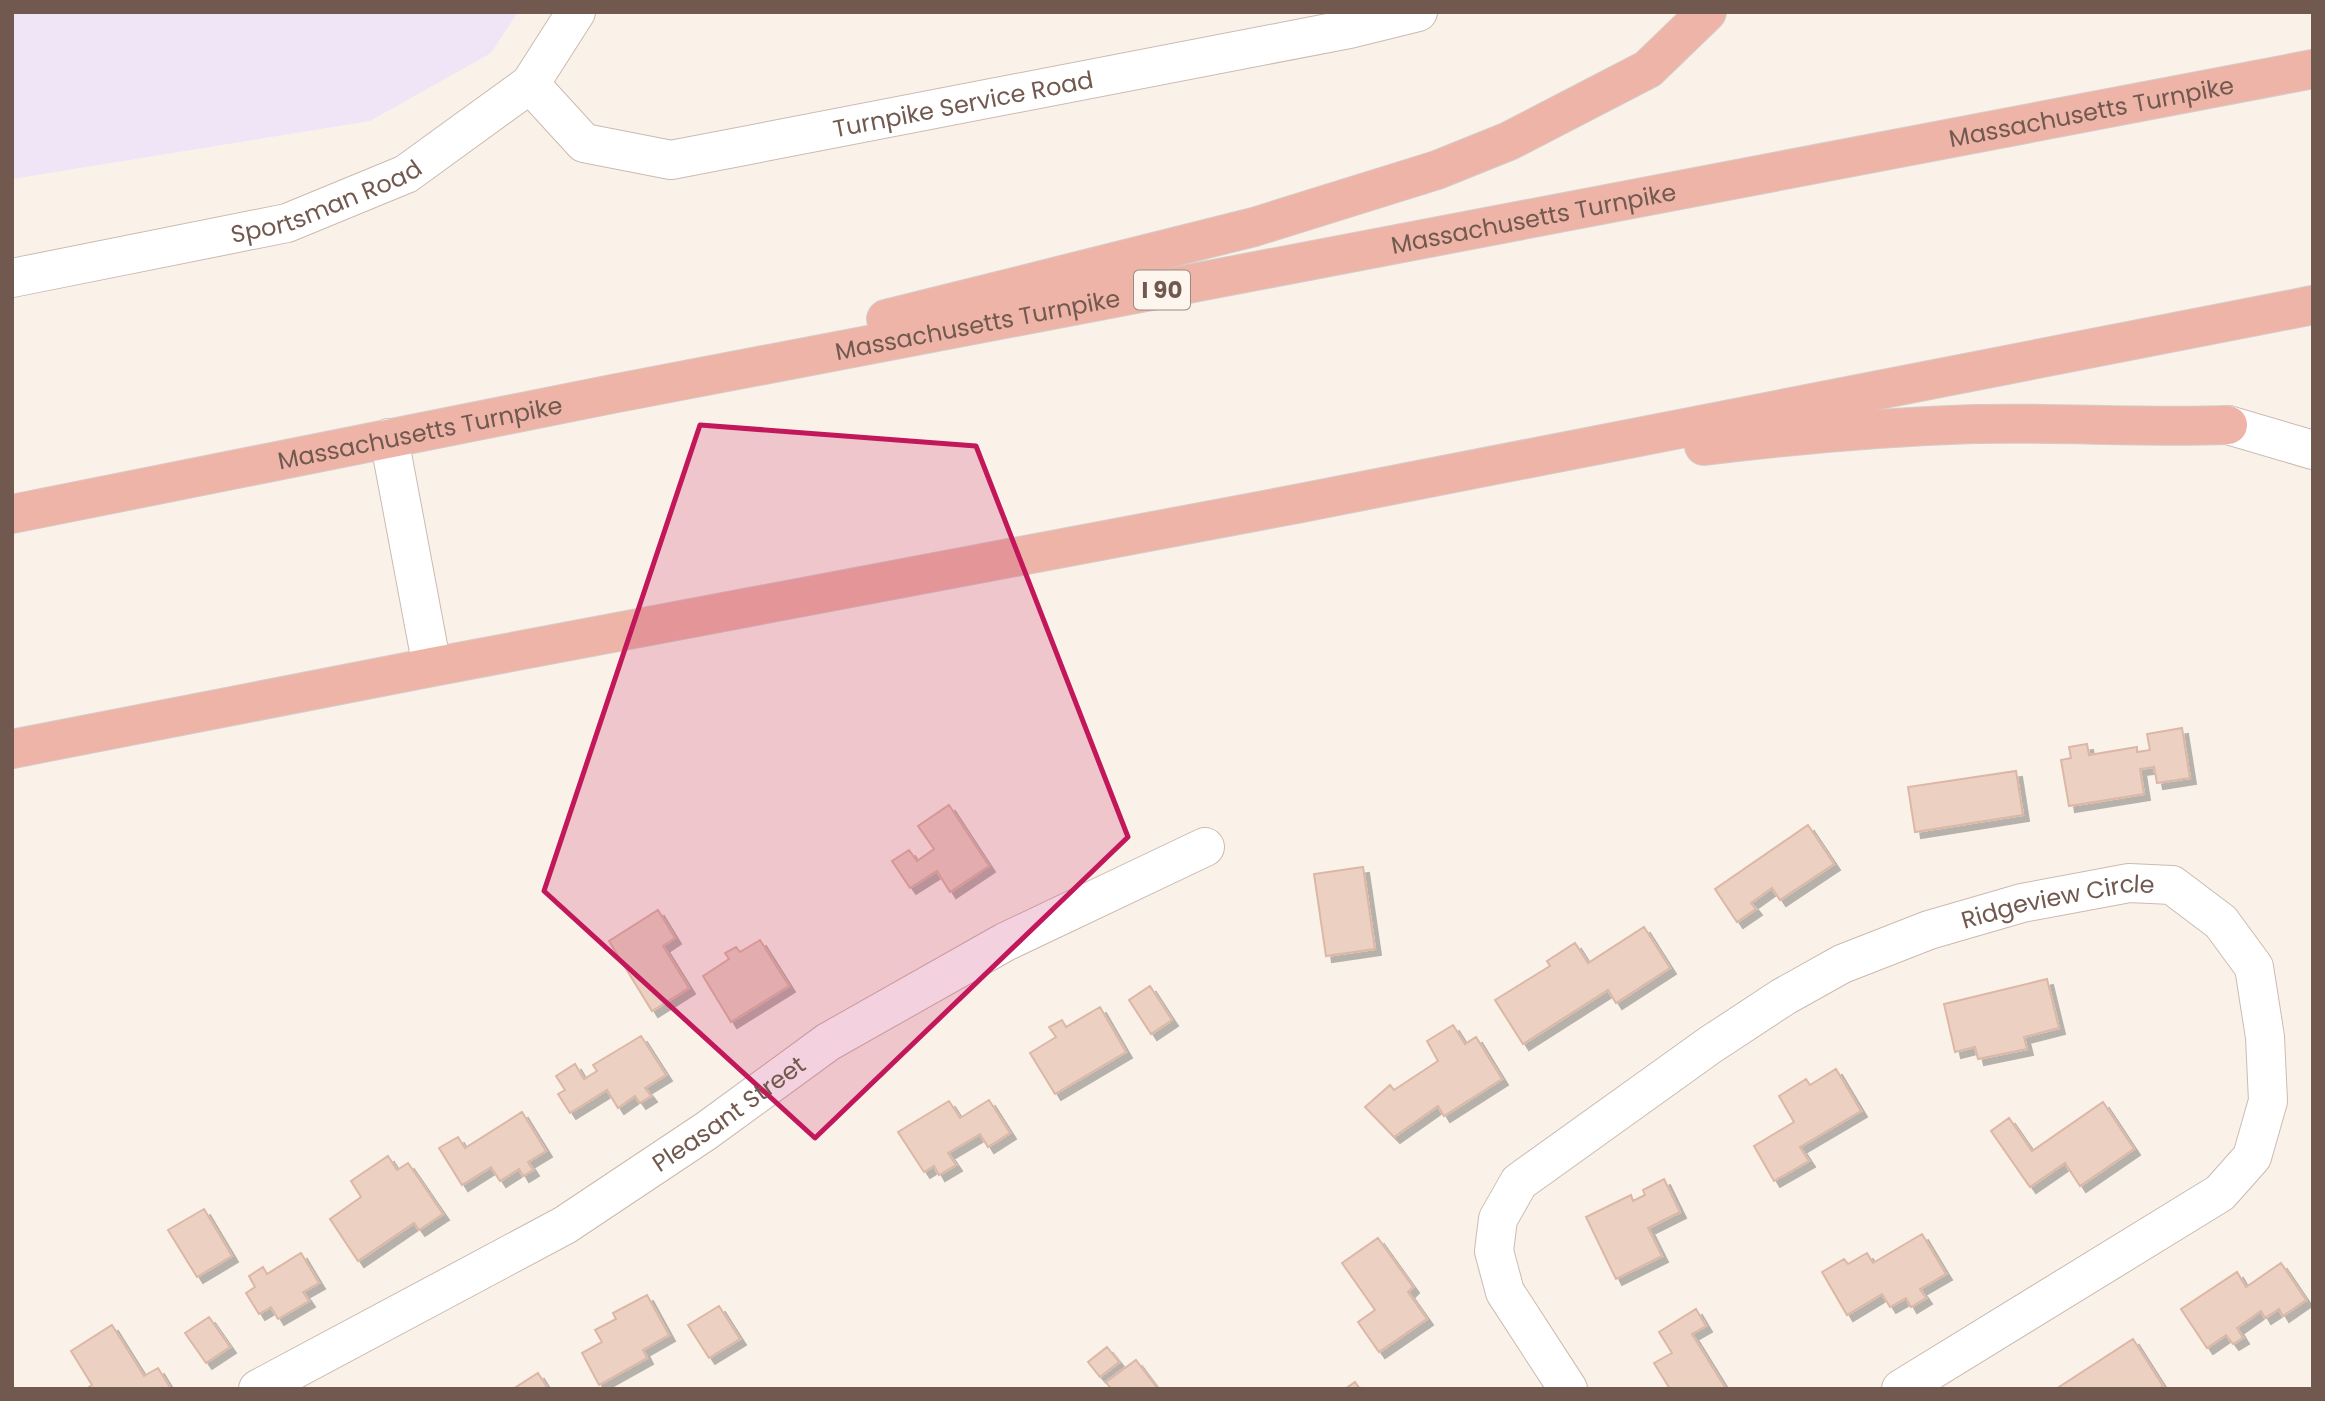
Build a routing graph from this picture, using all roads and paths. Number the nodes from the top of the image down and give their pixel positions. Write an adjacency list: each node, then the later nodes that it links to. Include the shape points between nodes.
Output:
1 (576, 12): 5 (street, Sportsman Road)
2 (1418, 12): 5 (street, Turnpike Service Road, via 671,160 584,143)
3 (1707, 12): 8 (highway, via 1648,69 1508,141 1437,170 1254,227 955,301)
4 (2313, 69): 8 (highway, Massachusetts Turnpike / I 90)
5 (530, 84): 6 (street, Sportsman Road, via 406,174 287,223)
6 (12, 278)
7 (2313, 304): 13 (highway)
8 (612, 394): 11 (highway, Massachusetts Turnpike / I 90)
9 (2313, 422): 10 (street)
10 (2228, 425): 12 (street); 13 (highway, via 1975,424 1872,430 1713,444)
11 (389, 438): 14 (highway, Massachusetts Turnpike / I 90); 15 (street)
12 (2313, 450)
13 (1392, 484): 15 (highway)
14 (12, 514)
15 (432, 667): 16 (highway)
16 (12, 749)
17 (1205, 846): 18 (street, Pleasant Street, via 1005,942 828,1042 565,1225)
18 (258, 1389)
19 (1568, 1389): 20 (street, Ridgeview Circle, via 1505,1292 1494,1251 1498,1219 1519,1182 1710,1045 1842,964 1929,930 2022,902 2129,883 2172,885 2221,922 2254,967 2265,1037 2268,1101 2252,1157 2220,1193)
20 (1901, 1389)

